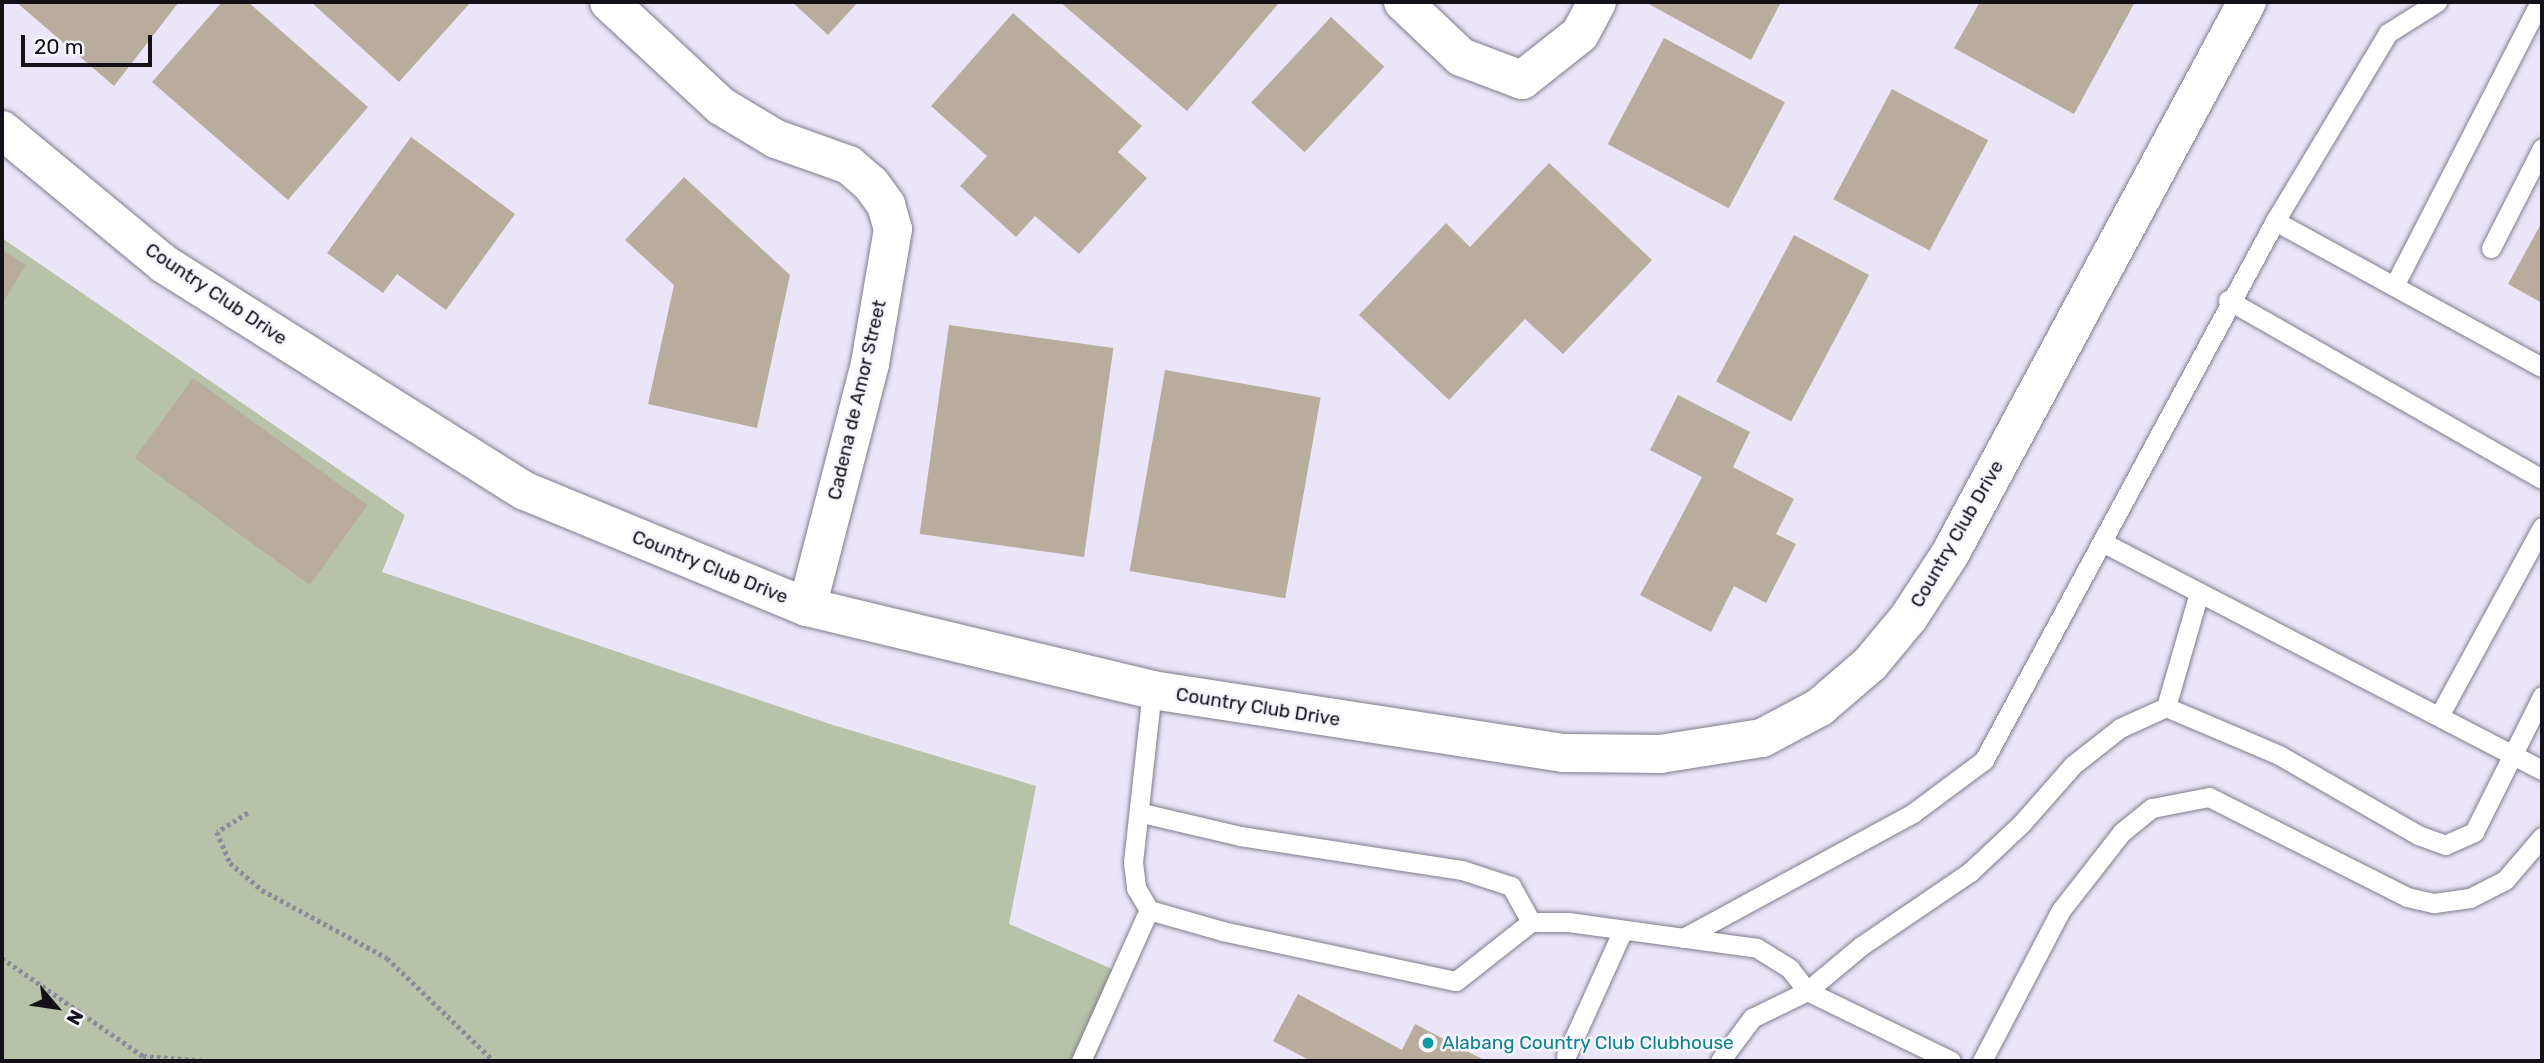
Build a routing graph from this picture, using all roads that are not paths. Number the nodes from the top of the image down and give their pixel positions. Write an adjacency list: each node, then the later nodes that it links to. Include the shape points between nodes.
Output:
1 (609, 2): 18 (street, Cadena de Amor Street, via 721,106 776,139 849,165 886,205 893,229 870,364)
2 (1403, 2): 3 (street, via 1461,57 1522,80 1580,34)
3 (1597, 2)
4 (2247, 2): 19 (street, Country Club Drive, via 1950,554 1885,645 1820,707 1762,737 1715,749 1660,754 1563,753)
5 (2437, 2): 9 (lane, via 2388,33)
6 (2540, 2): 11 (lane)
7 (2, 130): 18 (street, Country Club Drive, via 164,264 525,491)
8 (2542, 148): 10 (lane)
9 (2275, 221): 11 (lane); 12 (lane)
10 (2491, 248)
11 (2394, 286): 13 (lane)
12 (2228, 300): 14 (lane); 16 (lane)
13 (2542, 367)
14 (2542, 479)
15 (2542, 527): 22 (lane)
16 (2102, 542): 17 (lane); 30 (lane, via 1984,760 1913,813)
17 (2199, 593): 21 (lane); 22 (lane)
18 (807, 607): 19 (street, Country Club Drive)
19 (1152, 690): 25 (lane)
20 (2542, 696): 23 (lane)
21 (2166, 707): 23 (lane, via 2279,755 2418,835 2445,845 2474,832); 31 (lane, via 2120,728 2092,750 1970,872 1861,946)
22 (2439, 716): 23 (lane)
23 (2513, 755): 24 (lane)
24 (2542, 770)
25 (1142, 813): 27 (lane, via 1133,862 1136,888); 28 (lane, via 1240,835 1462,870 1511,886)
26 (2542, 837): 36 (lane, via 2505,880 2470,898 2434,903 2407,897 2209,797 2152,808 2122,832 2061,911)
27 (1149, 910): 28 (lane, via 1222,932 1456,981); 33 (lane)
28 (1531, 922): 29 (lane)
29 (1623, 930): 30 (lane); 32 (lane)
30 (1683, 938): 31 (lane, via 1757,948 1790,969)
31 (1807, 990): 34 (lane, via 1752,1018); 35 (lane)
32 (1566, 1056)
33 (1081, 1061)
34 (1720, 1061)
35 (1951, 1061)
36 (1982, 1061)

